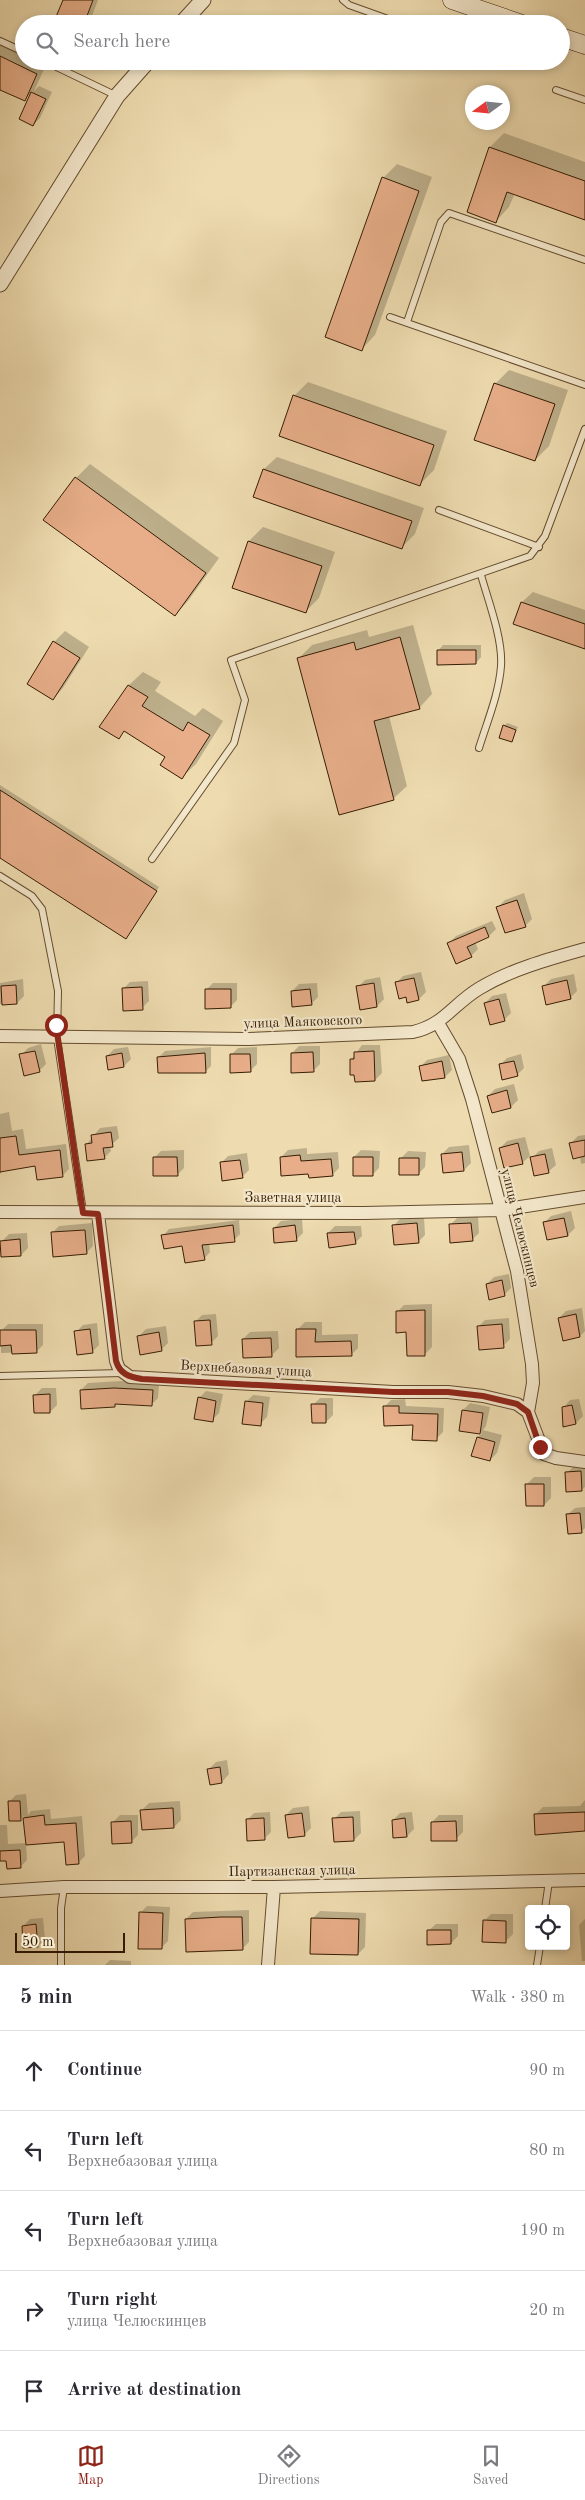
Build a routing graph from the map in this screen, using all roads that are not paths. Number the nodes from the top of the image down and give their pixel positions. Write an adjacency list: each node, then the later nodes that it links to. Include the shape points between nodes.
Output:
1 (204, 0): 4 (street)
2 (343, 0): 5 (lane, via 348,5)
3 (452, 0): 6 (main road)
4 (190, 15)
5 (376, 15)
6 (496, 15)
7 (570, 40): 9 (main road)
8 (0, 41): 10 (lane)
9 (585, 45)
10 (15, 48)
11 (63, 70): 14 (lane)
12 (140, 70): 14 (street)
13 (556, 90): 15 (lane)
14 (117, 96): 17 (street)
15 (585, 100)
16 (585, 260): 19 (lane, via 449,213 441,222)
17 (0, 284)
18 (390, 317): 19 (lane)
19 (407, 322): 20 (lane)
20 (585, 385)
21 (585, 429): 23 (lane)
22 (439, 510): 23 (lane)
23 (539, 547): 24 (lane, via 522,560)
24 (481, 575): 25 (lane, via 494,619 501,664); 26 (lane, via 231,660 245,700 234,743)
25 (478, 748)
26 (152, 860)
27 (0, 876): 31 (lane, via 32,896 42,909 58,990)
28 (585, 949): 29 (street, улица Маяковского, via 518,968 480,988)
29 (438, 1023): 31 (street, улица Маяковского, via 413,1032 248,1039); 33 (street, улица Челюскинцев, via 459,1059)
30 (0, 1036): 31 (street, улица Маяковского)
31 (57, 1038): 35 (lane)
32 (585, 1197): 33 (street, Заветная улица)
33 (501, 1210): 36 (street, Заветная улица); 39 (street, улица Челюскинцев, via 517,1271 529,1338 533,1383)
34 (0, 1212): 35 (street, Заветная улица)
35 (83, 1213): 36 (street, Заветная улица)
36 (98, 1214): 37 (street, via 116,1361)
37 (123, 1373): 38 (lane); 39 (street, Верхнебазовая улица, via 142,1379 448,1392 517,1404)
38 (0, 1376)
39 (528, 1412): 40 (street, улица Челюскинцев, via 544,1454)
40 (585, 1462)
41 (585, 1880): 42 (street, Партизанская улица)
42 (549, 1881): 43 (street, Партизанская улица); 46 (lane)
43 (274, 1886): 44 (street, Партизанская улица); 49 (street)
44 (64, 1887): 45 (street, Партизанская улица); 48 (lane)
45 (0, 1891)
46 (546, 1905)
47 (539, 1950): 50 (lane)
48 (61, 1965)
49 (268, 1965)
50 (537, 1965)

